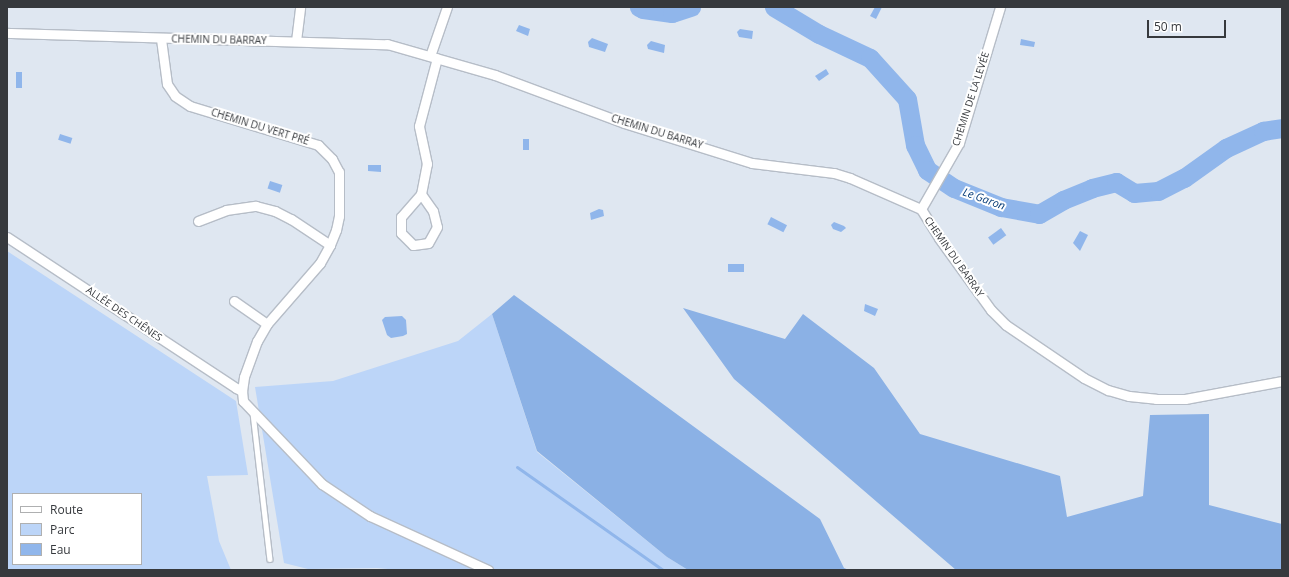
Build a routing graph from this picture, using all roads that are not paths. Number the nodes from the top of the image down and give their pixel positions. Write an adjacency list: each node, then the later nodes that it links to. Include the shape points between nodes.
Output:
1 (300, 7): 6 (street)
2 (447, 7): 7 (street)
3 (1000, 7): 9 (street, CHEMIN DE LA LEVÉE, via 959,143)
4 (7, 33): 5 (street, CHEMIN DU BARRAY)
5 (162, 39): 6 (street, CHEMIN DU BARRAY); 12 (street, CHEMIN DU VERT PRÉ, via 167,84 175,96 190,106 318,145 332,159 339,172 339,216)
6 (296, 41): 7 (street, CHEMIN DU BARRAY, via 387,44)
7 (434, 57): 8 (street, via 419,126 427,164); 9 (street, CHEMIN DU BARRAY, via 495,75 624,123 752,163 850,178)
8 (421, 194): 8 (street, via 401,217 401,233 413,245 428,243 437,227 433,211)
9 (921, 209): 15 (street, CHEMIN DU BARRAY, via 991,310 1006,325 1084,378 1108,390 1129,396 1185,399)
10 (198, 221): 12 (street, via 226,210 256,206 291,219)
11 (7, 237): 16 (street, ALLÉE DES CHÊNES)
12 (330, 245): 14 (street, CHEMIN DU VERT PRÉ, via 308,279)
13 (234, 301): 14 (street)
14 (267, 324): 16 (street, CHEMIN DU VERT PRÉ, via 257,341 244,377)
15 (1282, 381)
16 (242, 391): 17 (street, via 243,401)
17 (253, 412): 18 (lane); 19 (street, via 322,484 370,516)
18 (270, 559)
19 (488, 570)

